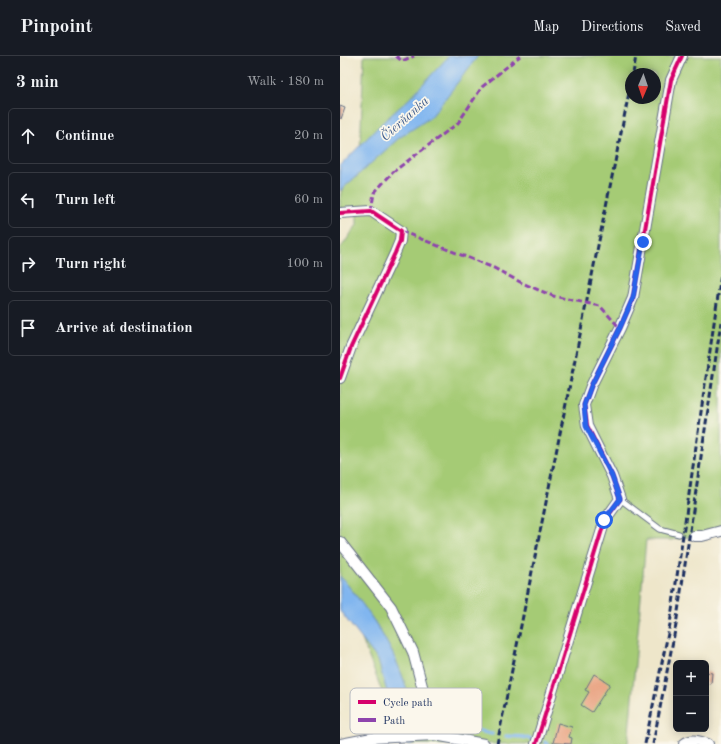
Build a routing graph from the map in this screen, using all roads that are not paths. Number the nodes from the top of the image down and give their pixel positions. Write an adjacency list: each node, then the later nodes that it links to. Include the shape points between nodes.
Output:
1 (682, 56): 4 (street, via 671,80 633,298 584,405 586,426 612,476)
2 (341, 213): 3 (street, via 371,211 400,231 397,247 350,347)
3 (340, 378)
4 (620, 499): 6 (lane, via 660,529); 14 (street, via 604,520)
5 (721, 531): 7 (street)
6 (679, 534)
7 (694, 536)
8 (340, 542): 9 (street, via 391,608 413,652)
9 (423, 688)
10 (435, 735): 11 (street); 13 (street)
11 (367, 741): 12 (street)
12 (340, 744)
13 (484, 744)
14 (536, 744)
15 (684, 744): 16 (street, via 695,740)
16 (708, 744)

